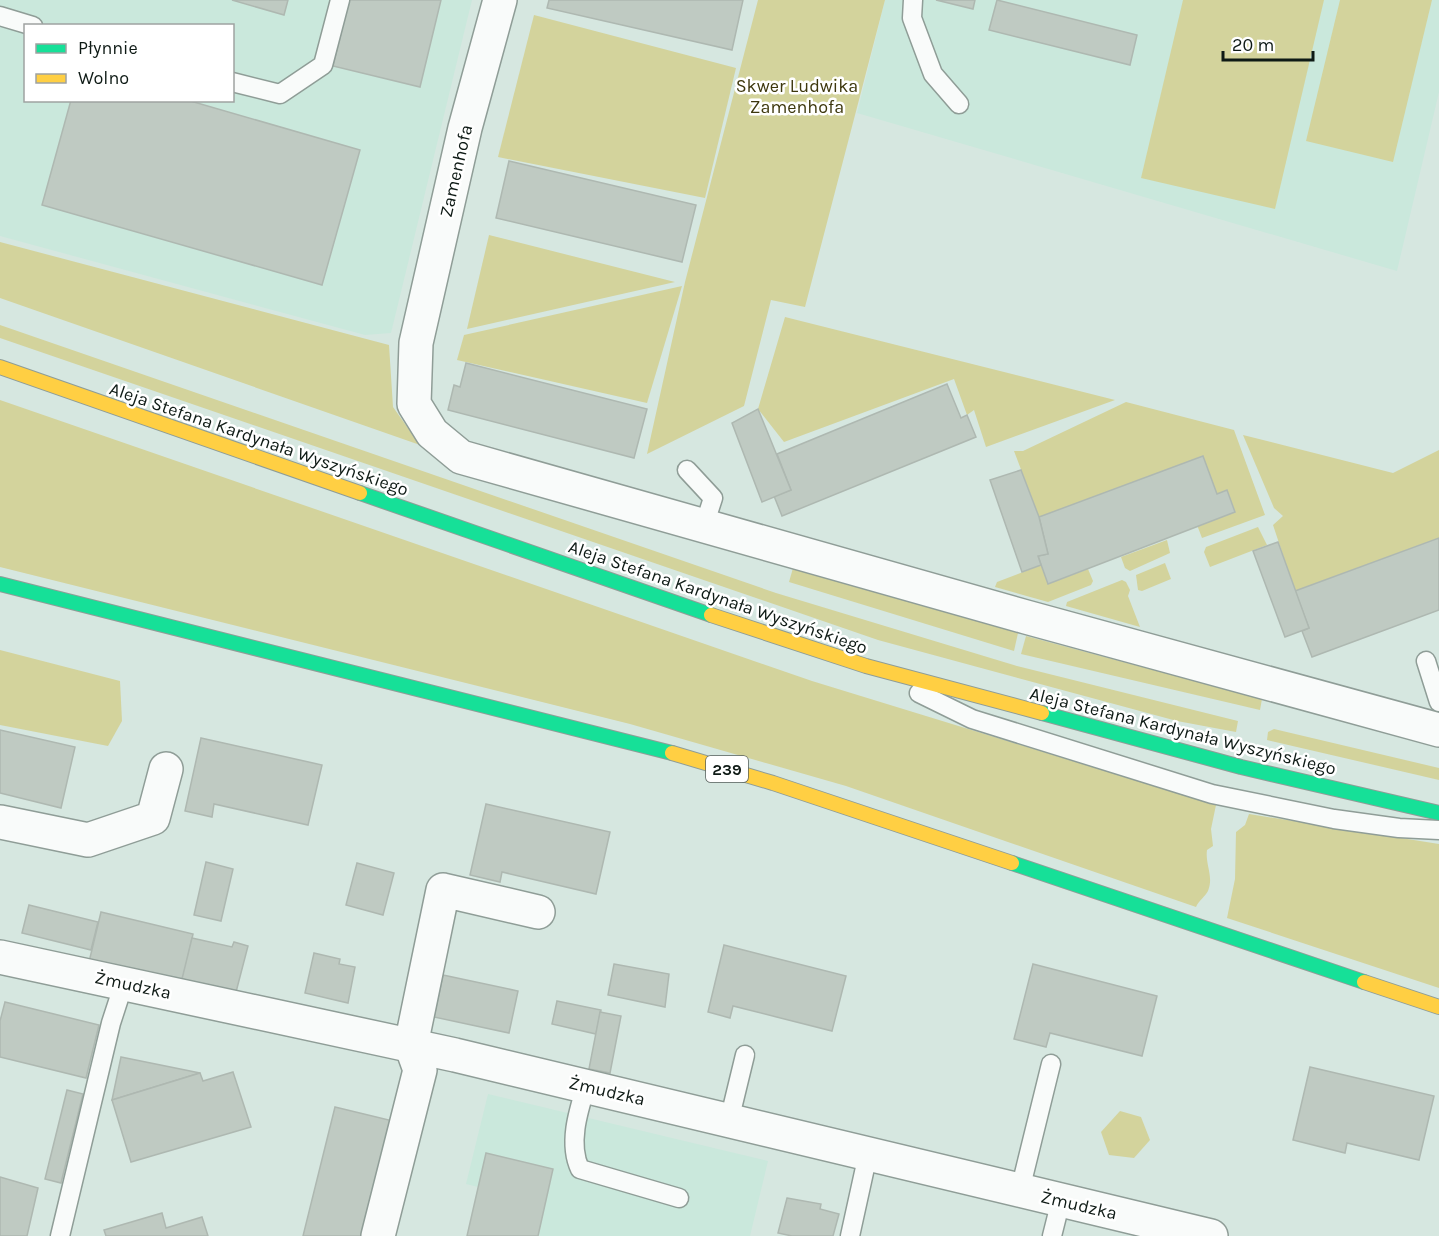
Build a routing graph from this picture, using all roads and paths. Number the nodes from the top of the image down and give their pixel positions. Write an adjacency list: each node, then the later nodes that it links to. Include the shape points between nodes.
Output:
1 (340, 0): 6 (lane, via 323,65 280,94)
2 (500, 0): 10 (street, Zamenhofa, via 465,128 416,343 414,404 432,433 461,457)
3 (913, 0): 7 (lane, via 912,18 933,74)
4 (0, 16): 5 (lane)
5 (26, 24)
6 (234, 82)
7 (959, 104)
8 (0, 367): 13 (main road, Aleja Stefana Kardynała Wyszyńskiego)
9 (687, 470): 10 (lane, via 713,498)
10 (704, 526): 14 (street, Zamenhofa)
11 (0, 584): 22 (main road, 239, via 647,746 773,783)
12 (1426, 661): 14 (lane)
13 (866, 666): 16 (main road, Aleja Stefana Kardynała Wyszyńskiego, via 1241,767); 18 (lane, via 972,719 1212,794 1334,819)
14 (1439, 721)
15 (166, 769): 17 (street, via 153,818 88,840)
16 (1439, 813)
17 (0, 822)
18 (1439, 830)
19 (538, 912): 23 (street, via 443,890)
20 (0, 957): 21 (street, Żmudzka)
21 (124, 983): 23 (street, Żmudzka); 32 (lane)
22 (1439, 1007)
23 (411, 1045): 26 (street, Żmudzka); 33 (street, via 420,1070)
24 (745, 1055): 27 (lane)
25 (1052, 1064): 29 (lane)
26 (586, 1086): 27 (street, Żmudzka); 30 (lane, via 573,1154 580,1169)
27 (729, 1121): 28 (street, Żmudzka)
28 (868, 1154): 29 (street, Żmudzka); 34 (lane)
29 (1020, 1190): 31 (street, Żmudzka)
30 (679, 1198)
31 (1061, 1200): 35 (lane); 36 (street, Żmudzka)
32 (60, 1236)
33 (378, 1236)
34 (850, 1236)
35 (1052, 1236)
36 (1211, 1236)

